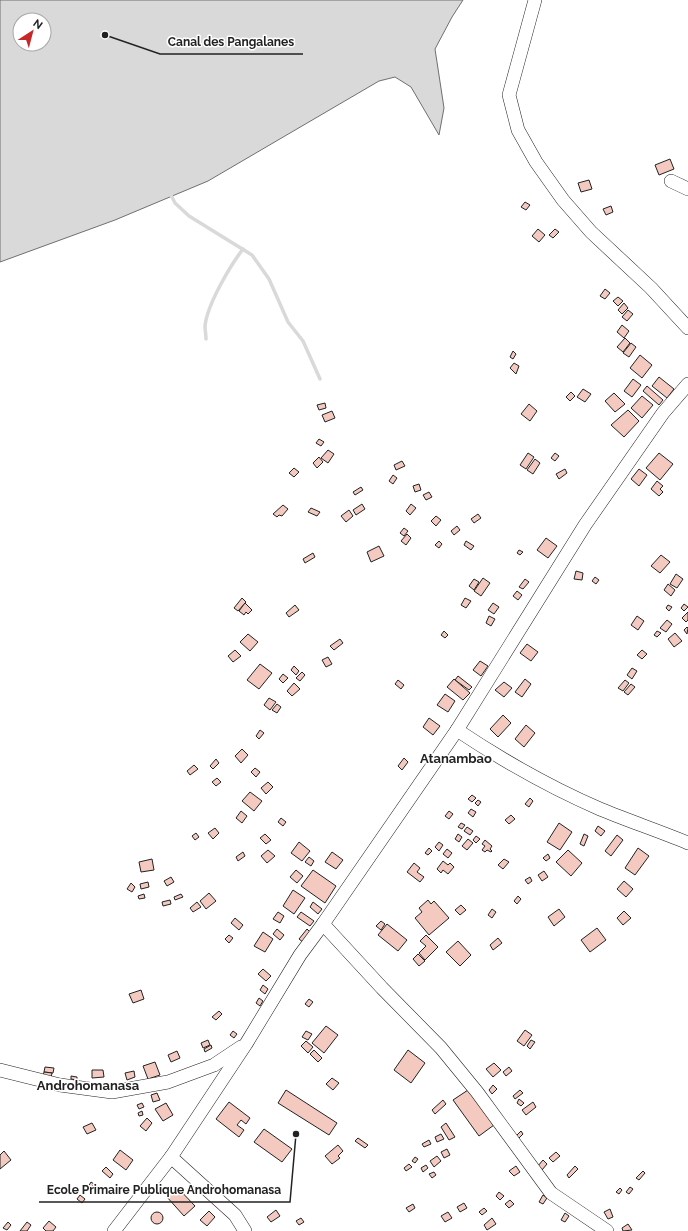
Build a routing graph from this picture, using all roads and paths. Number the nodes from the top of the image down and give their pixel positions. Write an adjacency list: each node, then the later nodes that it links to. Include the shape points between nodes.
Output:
1 (535, 0): 4 (street, via 509,95 518,130 536,162 563,200 591,232 651,288)
2 (671, 181): 3 (street)
3 (688, 190)
4 (688, 328)
5 (688, 384): 6 (street, via 663,413 585,525)
6 (456, 730): 7 (street, via 508,764 544,782 600,809); 8 (street)
7 (688, 843)
8 (323, 924): 9 (street, via 300,955); 14 (street, via 441,1048 477,1092 551,1194)
9 (246, 1044): 10 (street, via 214,1065 168,1082 112,1092 60,1085); 11 (street)
10 (0, 1070)
11 (171, 1157): 12 (street); 13 (street, via 235,1214)
12 (114, 1231)
13 (245, 1231)
14 (607, 1231)

